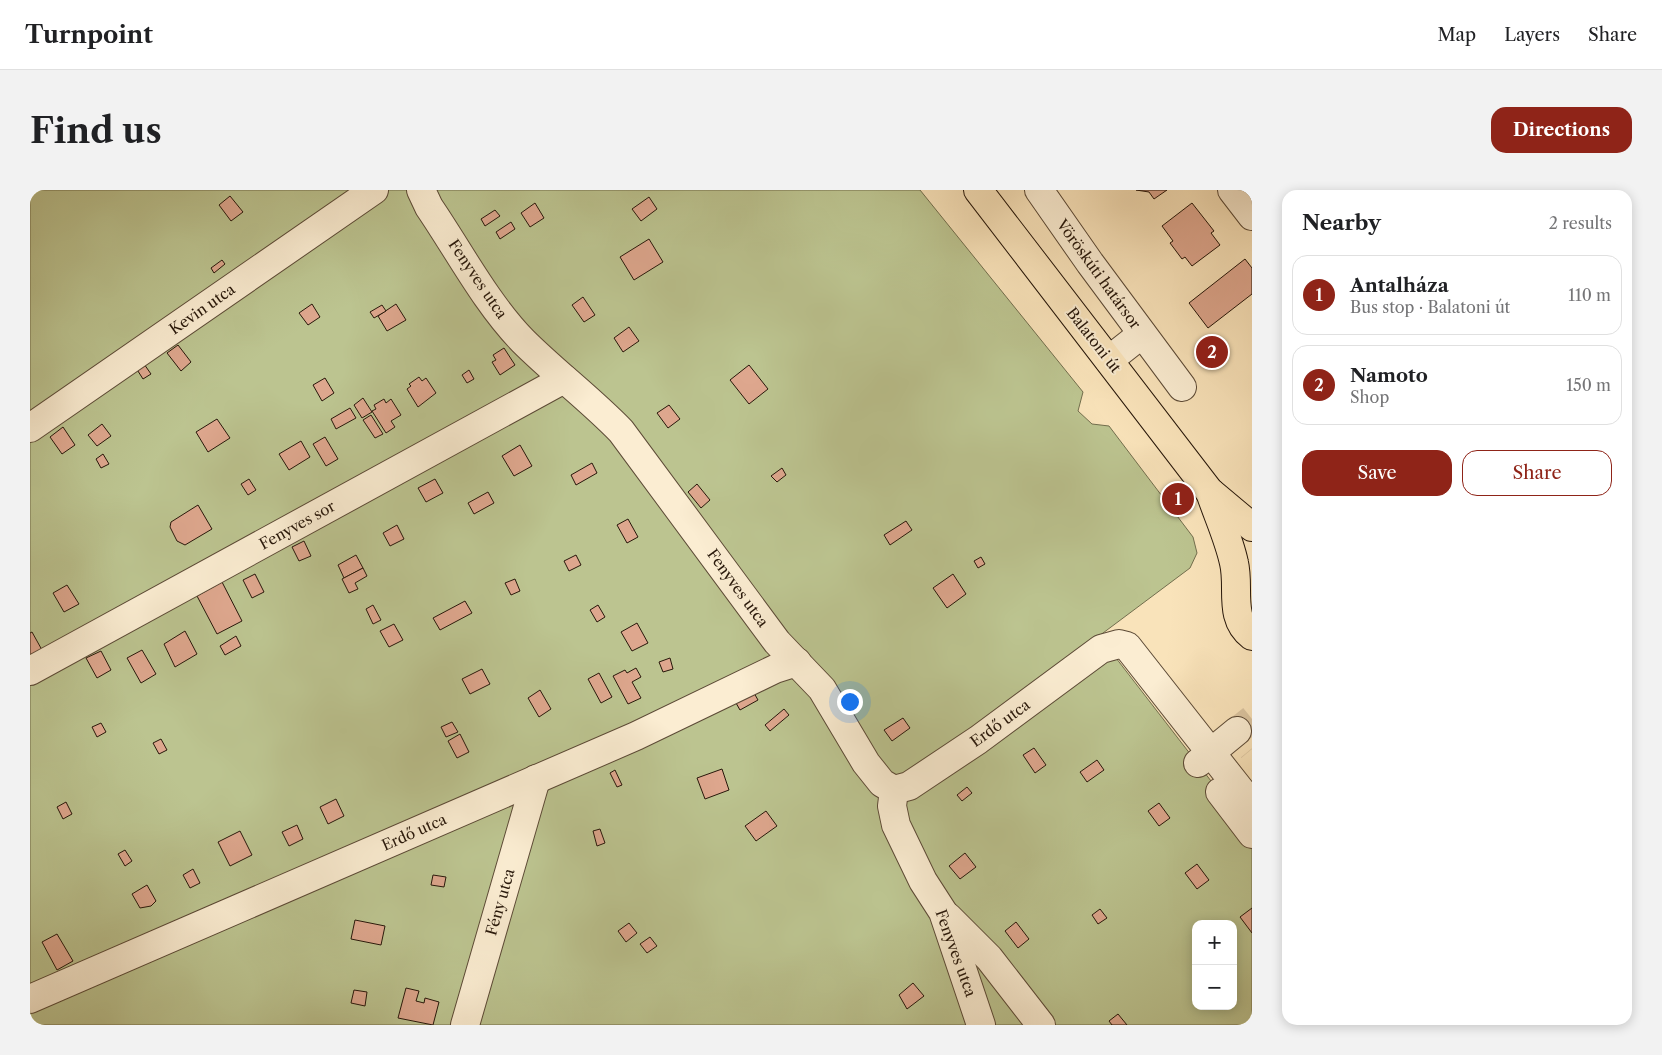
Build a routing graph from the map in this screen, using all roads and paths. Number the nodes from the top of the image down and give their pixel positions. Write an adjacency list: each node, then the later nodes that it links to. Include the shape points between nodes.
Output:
1 (374, 190): 11 (street, Kevin utca)
2 (421, 190): 9 (street, Fenyves utca, via 497,310 522,340)
3 (978, 190): 8 (main road, Balatoni út)
4 (1039, 190): 7 (street, Vöröskúti határsor)
5 (1232, 190): 6 (street)
6 (1252, 216)
7 (1142, 334): 8 (street, Vöröskúti határsor); 10 (street, Vöröskúti határsor)
8 (1109, 360): 12 (main road, Balatoni út)
9 (564, 378): 16 (street, Fenyves utca, via 621,431 777,642); 17 (street, Fenyves sor)
10 (1182, 386)
11 (30, 428)
12 (1209, 491): 13 (main road, Balatoni út); 14 (main road, Balatoni út, via 1234,562)
13 (1252, 527)
14 (1245, 570): 15 (main road, Balatoni út, via 1234,594 1238,615)
15 (1252, 636)
16 (797, 662): 20 (street, Erdő utca, via 775,669 636,736); 21 (street, Fenyves utca, via 822,689 866,763 882,783)
17 (30, 671)
18 (1237, 731): 19 (street)
19 (1205, 758): 21 (street, Erdő utca, via 1127,669 1102,649 978,740 909,786); 22 (street); 23 (street)
20 (536, 779): 25 (street, Erdő utca); 26 (street, Fény utca)
21 (894, 790): 24 (street, Fenyves utca, via 892,806 896,825 923,881)
22 (1252, 805)
23 (1252, 834)
24 (943, 912): 27 (street, Fenyves utca); 28 (street, via 990,958)
25 (30, 999)
26 (465, 1025)
27 (981, 1025)
28 (1041, 1025)

